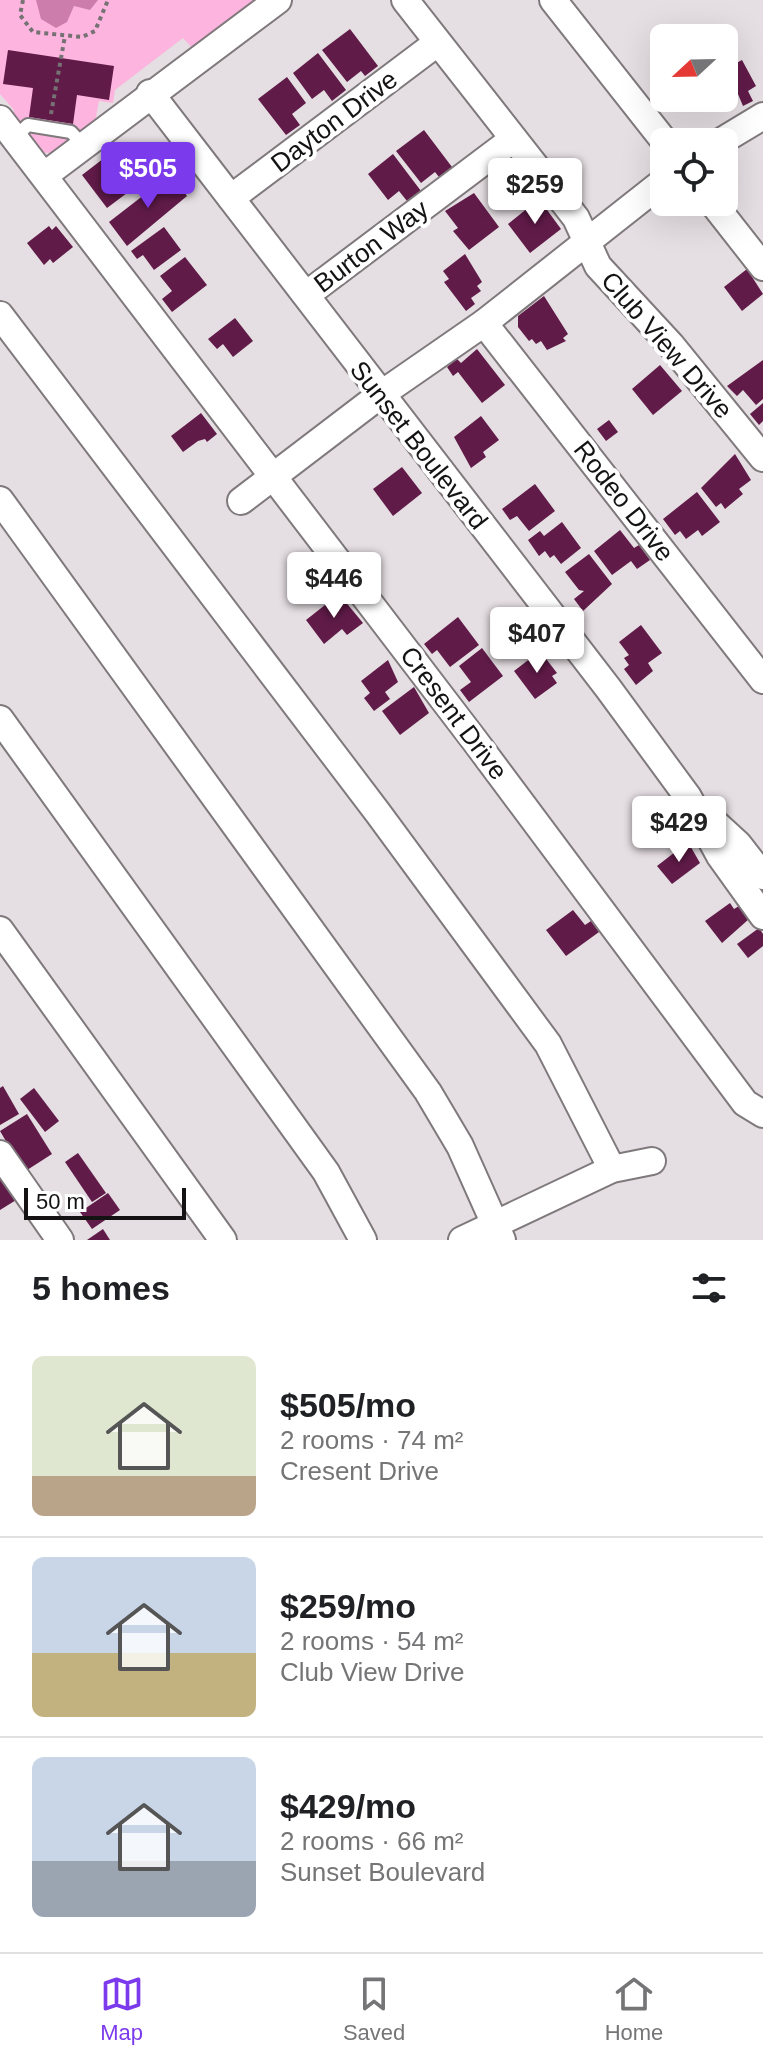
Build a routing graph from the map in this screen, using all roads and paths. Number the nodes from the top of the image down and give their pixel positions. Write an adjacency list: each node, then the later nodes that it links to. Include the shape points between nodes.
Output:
1 (23, 0): 6 (path, via 20,15 30,30)
2 (108, 0): 6 (path, via 90,35)
3 (278, 0): 8 (street)
4 (405, 0): 7 (street, Club View Drive)
5 (553, 0): 12 (street)
6 (65, 36): 11 (path)
7 (437, 43): 14 (street, Club View Drive); 18 (street, Dayton Drive)
8 (150, 93): 15 (street); 18 (street, Sunset Boulevard)
9 (763, 116): 13 (street)
10 (7, 128): 11 (lane); 16 (street, Cresent Drive)
11 (49, 128): 15 (lane, via 71,132)
12 (654, 128)
13 (738, 131)
14 (512, 140): 20 (street, Club View Drive, via 576,218); 22 (street, Burton Way)
15 (83, 145): 16 (street)
16 (45, 175): 27 (street, Cresent Drive)
17 (650, 192): 20 (street)
18 (231, 198): 22 (street, Sunset Boulevard)
19 (723, 216): 21 (street)
20 (587, 242): 24 (street); 26 (street, Club View Drive, via 598,266)
21 (763, 267)
22 (306, 295): 25 (street, Sunset Boulevard)
23 (0, 315): 39 (street, via 548,1044)
24 (484, 323): 25 (street); 30 (street, Rodeo Drive)
25 (380, 395): 27 (street); 32 (street, Sunset Boulevard)
26 (763, 458)
27 (273, 475): 29 (street); 36 (street, Cresent Drive, via 745,1103)
28 (0, 500): 40 (street, via 428,1092 460,1146)
29 (241, 501)
30 (763, 680)
31 (0, 719): 43 (street, via 326,1172)
32 (688, 797): 33 (street, Sunset Boulevard); 34 (street, Sunset Boulevard, via 720,856)
33 (763, 876)
34 (763, 916)
35 (0, 930): 42 (street)
36 (763, 1114)
37 (0, 1154): 41 (street)
38 (652, 1161): 39 (street)
39 (612, 1169): 40 (street)
40 (499, 1232): 44 (street)
41 (60, 1240)
42 (223, 1240)
43 (363, 1240)
44 (462, 1240)

